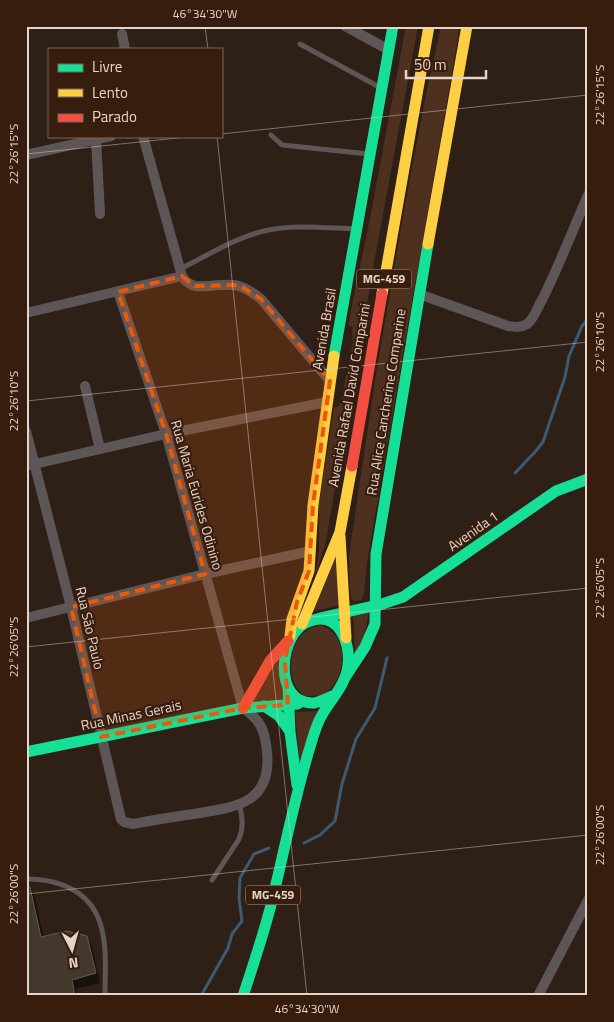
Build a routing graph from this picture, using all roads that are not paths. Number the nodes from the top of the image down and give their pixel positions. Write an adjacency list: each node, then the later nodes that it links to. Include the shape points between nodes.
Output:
1 (346, 26): 8 (street)
2 (393, 26): 8 (street, Avenida Brasil)
3 (429, 26): 31 (street, Avenida Rafael David Comparini / MG-459)
4 (467, 26): 21 (street, Rua Alice Cancherine Comparine)
5 (122, 34): 7 (street)
6 (300, 44): 9 (lane)
7 (125, 48)
8 (389, 50): 9 (street, Avenida Brasil)
9 (382, 88): 14 (street, Avenida Brasil)
10 (271, 135): 14 (lane, via 282,146)
11 (104, 138): 13 (street)
12 (145, 138): 19 (street)
13 (96, 140): 15 (street); 17 (street)
14 (370, 154): 18 (street, Avenida Brasil)
15 (26, 155)
16 (588, 195): 21 (street, via 532,320 525,325 518,328 508,326)
17 (100, 214)
18 (356, 229): 19 (lane, via 266,231 239,240); 23 (street, Avenida Brasil)
19 (181, 272): 20 (street); 23 (street, via 189,284 195,286 231,284 251,291)
20 (118, 292): 22 (street); 27 (street, Rua Maria Eurides Odinino)
21 (419, 294): 34 (street, Rua Alice Cancherine Comparine, via 376,554)
22 (26, 313)
23 (330, 381): 25 (street, Avenida Brasil)
24 (85, 386): 28 (street)
25 (327, 402): 27 (street); 32 (street, Avenida Brasil, via 313,505)
26 (26, 431): 29 (street, Rua São Paulo)
27 (166, 434): 28 (street); 33 (street, Rua Maria Eurides Odinino)
28 (100, 449): 29 (street)
29 (30, 465): 35 (street, Rua São Paulo)
30 (588, 479): 34 (street, Avenida 1, via 556,492 412,592)
31 (340, 532): 36 (street, Avenida Rafael David Comparini / MG-459); 39 (street, Avenida Rafael David Comparini / MG-459)
32 (311, 551): 33 (street); 40 (street, Avenida Brasil, via 309,571 292,619)
33 (205, 574): 35 (street); 48 (street, Rua Maria Eurides Odinino)
34 (376, 606): 36 (street, Avenida 1); 42 (street, Rua Alice Cancherine Comparine, via 370,638)
35 (71, 607): 37 (street); 50 (street, Rua São Paulo)
36 (346, 610): 38 (street, Avenida Rafael David Comparini); 41 (street, Avenida Rafael David Comparini / MG-459)
37 (26, 618)
38 (320, 618): 39 (street, Avenida Rafael David Comparini / MG-459); 41 (street, via 339,626)
39 (302, 624): 40 (street, Avenida Rafael David Comparini / MG-459)
40 (289, 639): 43 (street, Avenida Rafael David Comparini / MG-459, via 285,670); 48 (street, via 270,661)
41 (346, 639): 42 (street, Avenida Rafael David Comparini / MG-459)
42 (346, 676): 44 (street, Avenida Rafael David Comparini / MG-459)
43 (288, 688): 45 (street, via 295,698); 46 (street, Avenida Rafael David Comparini / MG-459)
44 (335, 695): 45 (street, via 326,701); 52 (street, Avenida Rafael David Comparini / MG-459, via 318,724)
45 (305, 703): 46 (street, Rua Minas Gerais)
46 (288, 705): 47 (street, Rua Minas Gerais); 49 (street, Avenida Rafael David Comparini / MG-459)
47 (264, 706): 48 (street, Rua Minas Gerais); 49 (street, via 277,713)
48 (243, 708): 50 (street, Rua Minas Gerais); 53 (street, via 260,723 268,761 266,779 259,791)
49 (290, 732): 52 (street, Avenida Rafael David Comparini / MG-459)
50 (101, 737): 51 (street, Rua Minas Gerais); 53 (street, Rua São Paulo, via 119,816 124,822 133,824)
51 (26, 752)
52 (298, 794): 58 (street, Avenida Rafael David Comparini / MG-459, via 268,915)
53 (240, 806): 55 (lane, via 242,832)
54 (26, 879): 57 (lane, via 66,885 83,897 96,913 105,948)
55 (212, 880)
56 (588, 900): 59 (street)
57 (105, 996)
58 (243, 996)
59 (538, 996)

